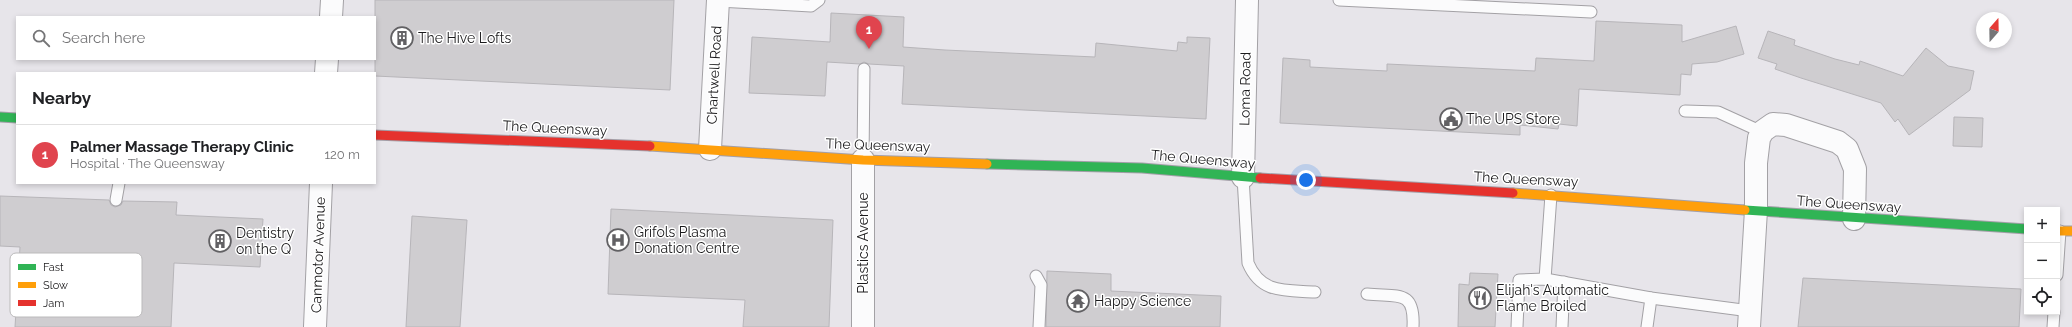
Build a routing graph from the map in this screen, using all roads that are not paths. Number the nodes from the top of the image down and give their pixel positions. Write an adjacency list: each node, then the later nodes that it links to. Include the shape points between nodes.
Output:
1 (332, 0): 7 (street)
2 (818, 0): 5 (lane, via 811,6)
3 (1247, 0): 18 (street, Loma Road)
4 (1340, 0): 6 (lane)
5 (718, 1): 16 (street, Chartwell Road)
6 (1590, 12)
7 (331, 16)
8 (327, 60): 10 (street)
9 (864, 69): 17 (lane)
10 (326, 72)
11 (1685, 111): 14 (lane, via 1718,112)
12 (0, 117): 13 (main road)
13 (16, 118)
14 (1762, 132): 23 (street, via 1756,163); 24 (street, via 1769,126 1786,125 1838,142 1847,148 1855,169)
15 (376, 134): 16 (main road, The Queensway)
16 (710, 149): 17 (main road, The Queensway)
17 (863, 160): 18 (main road, The Queensway, via 1142,168); 37 (street, Plastics Avenue)
18 (1244, 177): 21 (main road, The Queensway); 31 (lane, via 1248,263 1253,276 1264,286)
19 (119, 184): 22 (lane)
20 (321, 184): 36 (street, Canmotor Avenue)
21 (1551, 195): 23 (main road, The Queensway); 29 (lane)
22 (116, 200)
23 (1756, 210): 24 (main road, The Queensway); 35 (street)
24 (1854, 218): 25 (main road, The Queensway)
25 (2024, 229)
26 (2060, 231): 27 (main road)
27 (2072, 231)
28 (1036, 276): 38 (lane, via 1041,285)
29 (1545, 279): 30 (lane); 40 (lane, via 1519,280)
30 (1564, 282): 33 (lane); 41 (lane)
31 (1315, 292)
32 (1367, 294): 39 (lane, via 1402,297 1408,300 1414,312)
33 (1651, 298): 35 (lane); 42 (lane)
34 (2054, 315): 43 (lane)
35 (1749, 319)
36 (315, 327)
37 (863, 327)
38 (1039, 327)
39 (1413, 327)
40 (1517, 327)
41 (1562, 327)
42 (1647, 327)
43 (2053, 327)

